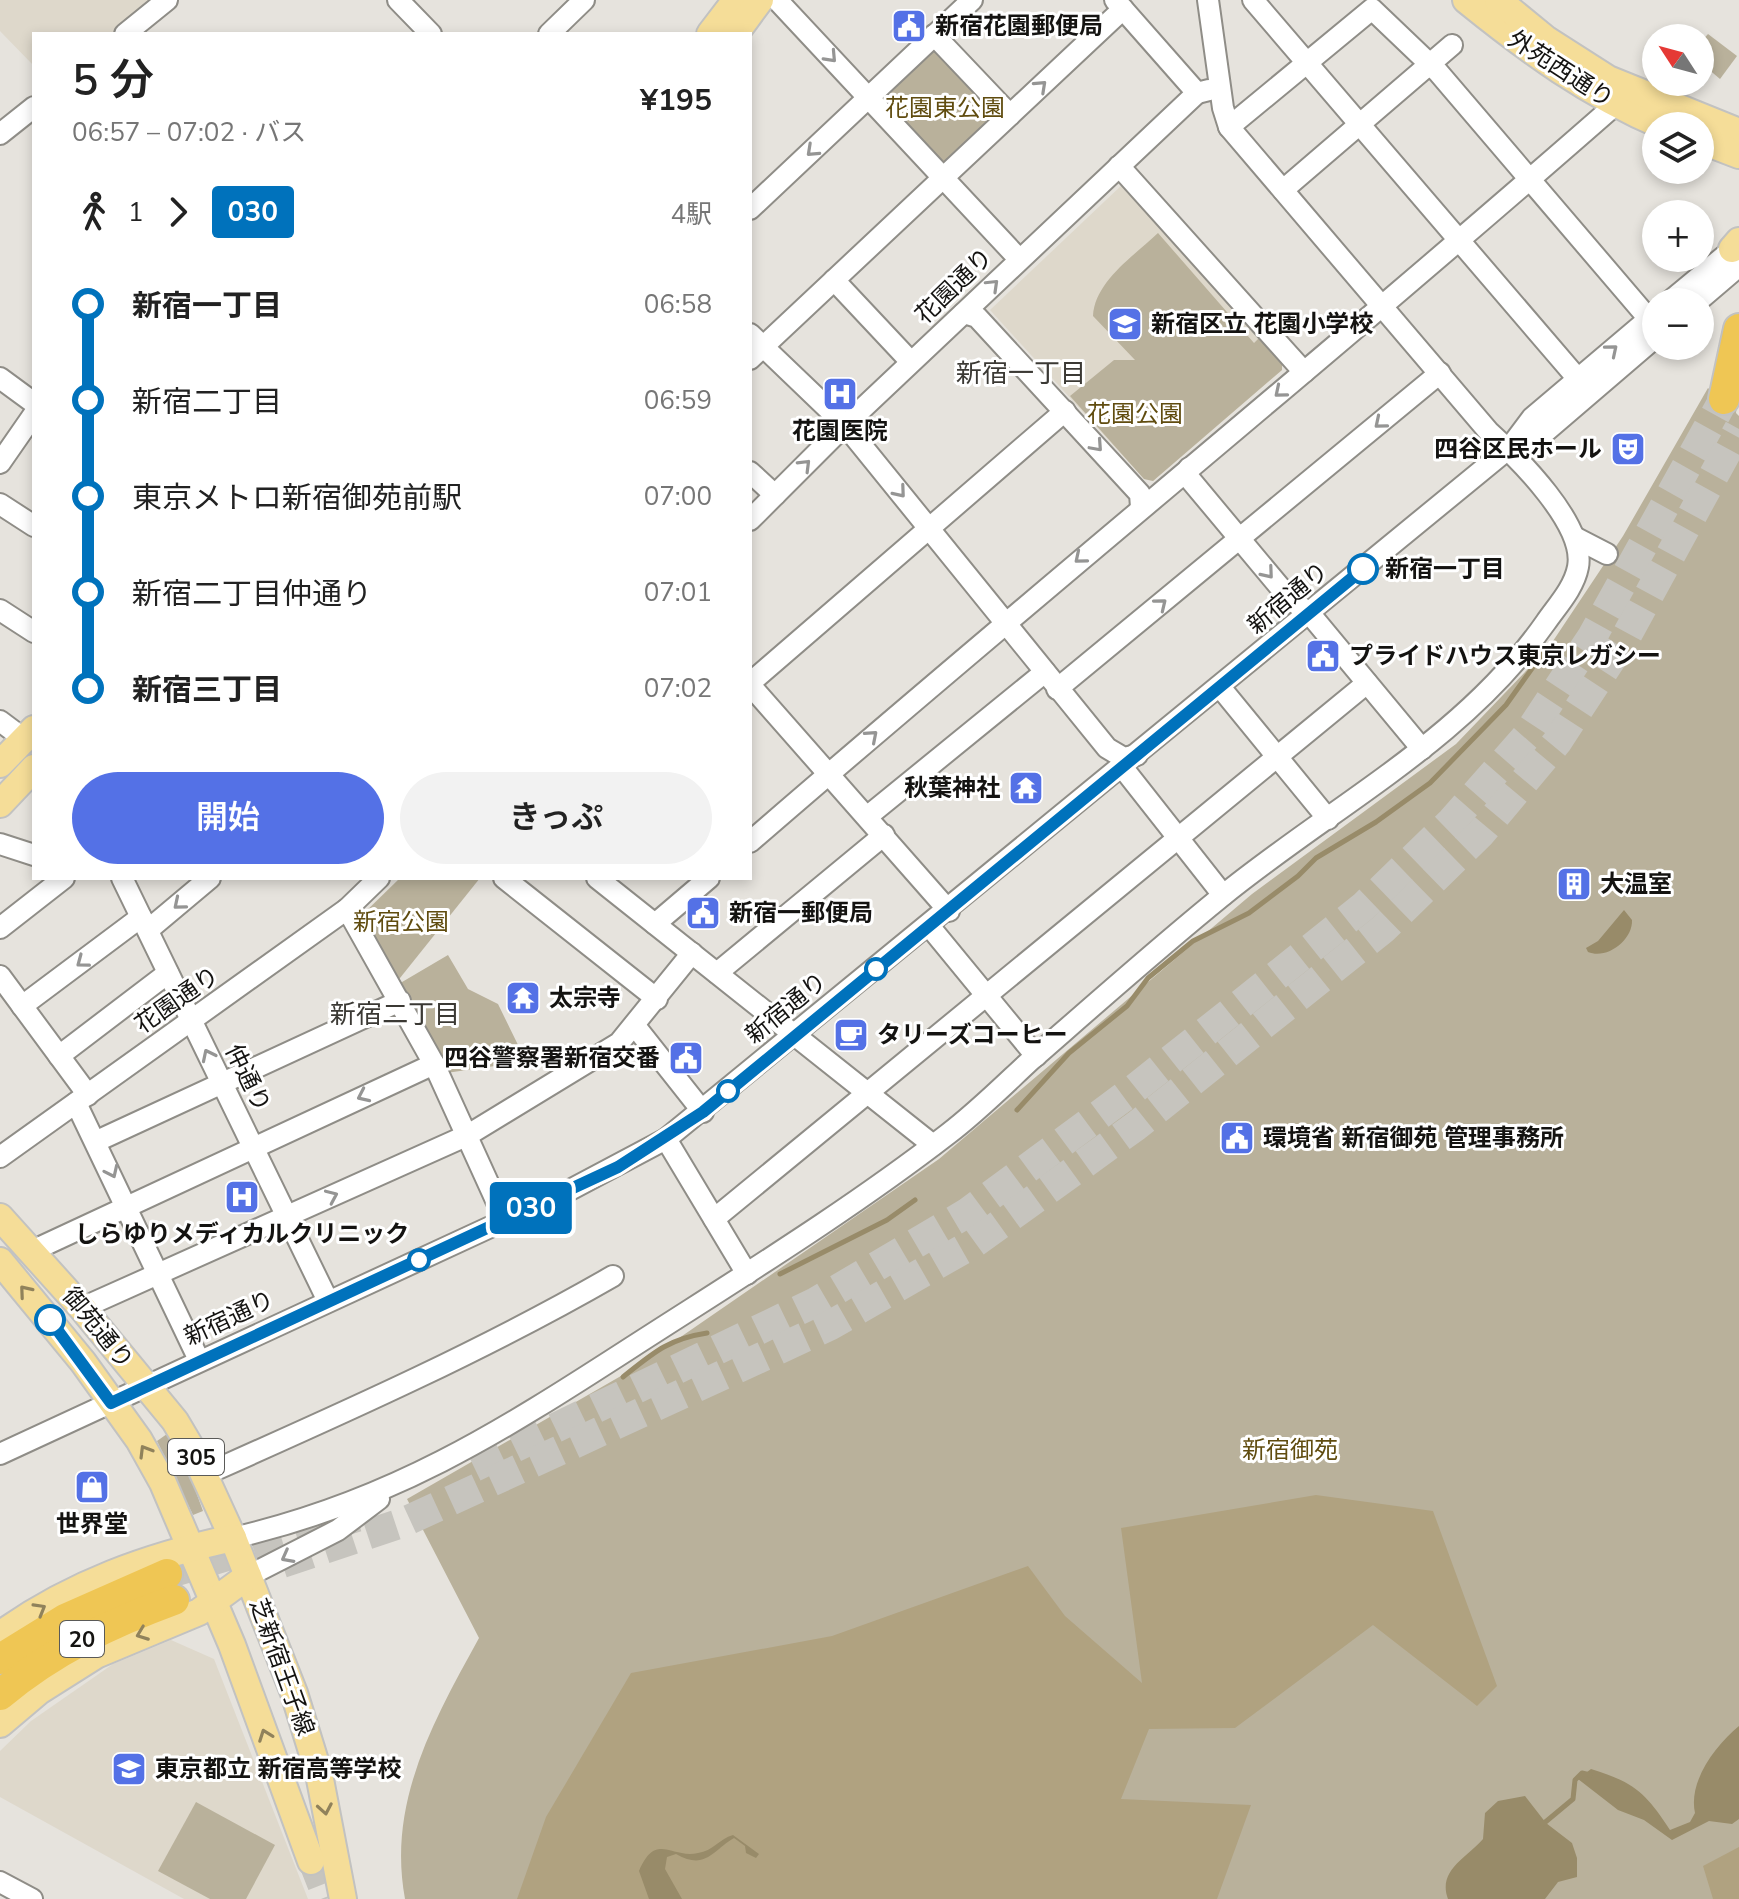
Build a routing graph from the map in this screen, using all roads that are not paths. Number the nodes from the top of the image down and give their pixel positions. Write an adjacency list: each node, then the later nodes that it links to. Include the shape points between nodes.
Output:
1 (167, 0): 13 (street)
2 (398, 0): 14 (street)
3 (584, 0): 15 (street)
4 (736, 0): 16 (main road)
5 (760, 0): 17 (main road)
6 (777, 0): 24 (street, one-way to 24)
7 (972, 0): 18 (street)
8 (1208, 0): 22 (street)
9 (1466, 0): 25 (main road, 外苑西通り, via 1535,56)
10 (1498, 0): 31 (main road, 外苑西通り, via 1608,79)
11 (1260, 2): 20 (street)
12 (1119, 5): 23 (street); 27 (street, one-way to 12)
13 (127, 32)
14 (429, 32)
15 (551, 32)
16 (712, 32)
17 (736, 32)
18 (934, 35): 24 (street); 27 (street)
19 (1452, 45): 21 (street)
20 (1306, 64): 21 (street, via 1372,9); 29 (street); 30 (street)
21 (1430, 64): 29 (street); 37 (street)
22 (1220, 87): 23 (street); 30 (street)
23 (1197, 93): 35 (street, 花園通り)
24 (868, 97): 36 (street); 39 (street, one-way to 39)
25 (1615, 105): 28 (main road, 外苑西通り); 37 (street)
26 (32, 109): 32 (street)
27 (1010, 115): 36 (street)
28 (1642, 117)
29 (1359, 125): 38 (street); 40 (street)
30 (1229, 127): 38 (street)
31 (1739, 132)
32 (0, 134)
33 (1714, 145): 34 (main road)
34 (1739, 155)
35 (1119, 166): 42 (street, 花園通り); 55 (street)
36 (943, 177): 42 (street); 43 (street)
37 (1530, 180): 40 (street); 47 (street)
38 (1283, 190): 46 (street)
39 (752, 207)
40 (1458, 241): 46 (street); 58 (street)
41 (1737, 250): 44 (street); 45 (street)
42 (1019, 259): 48 (street, 花園通り, one-way to 42)
43 (834, 280): 52 (street); 53 (street)
44 (1687, 288)
45 (1708, 288)
46 (1383, 306): 55 (street); 56 (street)
47 (1642, 309)
48 (964, 313): 53 (street, 花園通り); 60 (street, via 977,317)
49 (1739, 329): 54 (highway, via 1724,399)
50 (1642, 332): 58 (street, 新宿通り, one-way to 50)
51 (1642, 335): 63 (street, 新宿通り, via 1544,433)
52 (754, 347): 62 (street)
53 (911, 362): 62 (street, 花園通り)
54 (1739, 365)
55 (1304, 372): 65 (street, one-way to 65)
56 (1440, 373): 63 (street); 73 (street, one-way to 73)
57 (0, 378): 59 (street)
58 (1578, 379): 63 (street, 新宿通り, via 1532,418)
59 (32, 402)
60 (1065, 411): 69 (street, one-way to 69, via 1140,494); 72 (street)
61 (32, 417): 64 (street)
62 (845, 425): 67 (street, 花園通り, one-way to 62); 72 (street, one-way to 72)
63 (1508, 449): 75 (street, 新宿通り); 86 (street, via 1527,467 1577,544 1579,564 1569,589 1512,669)
64 (0, 463)
65 (1189, 468): 69 (street); 73 (street, via 1188,477)
66 (752, 474): 67 (street)
67 (775, 495): 70 (street, 花園通り)
68 (0, 504): 71 (street)
69 (1141, 507): 76 (street, one-way to 76)
70 (752, 518)
71 (32, 525)
72 (928, 526): 76 (street); 79 (street)
73 (1240, 539): 75 (street, one-way to 75, via 1289,598); 83 (street, one-way to 73)
74 (0, 610): 77 (street)
75 (1310, 614): 80 (street); 82 (street, 新宿通り)
76 (1005, 621): 78 (street); 91 (street, one-way to 76)
77 (32, 631)
78 (1045, 672): 83 (street); 94 (street)
79 (752, 682)
80 (1367, 683): 86 (street); 87 (street)
81 (752, 686): 91 (street)
82 (1220, 687): 87 (street); 88 (street, 新宿通り)
83 (1057, 689): 88 (street, via 1113,753)
84 (0, 721): 85 (street)
85 (31, 738): 89 (main road)
86 (1422, 749): 95 (street)
87 (1277, 756): 95 (street); 98 (street)
88 (1130, 762): 98 (street); 111 (street, 新宿通り)
89 (0, 764)
90 (32, 770): 92 (main road)
91 (831, 772): 94 (street); 96 (street)
92 (0, 804)
93 (752, 816): 96 (street)
94 (868, 816): 97 (street)
95 (1328, 819): 109 (street)
96 (766, 828): 99 (street)
97 (884, 835): 111 (street); 118 (street)
98 (1179, 838): 109 (street); 120 (street)
99 (752, 840)
100 (0, 844): 101 (street)
101 (32, 854)
102 (61, 880): 115 (street)
103 (123, 880): 112 (street, 仲通り)
104 (207, 880): 112 (street, one-way to 112)
105 (377, 880): 110 (street, 花園通り)
106 (507, 880): 121 (street)
107 (600, 880): 113 (street)
108 (707, 880): 113 (street)
109 (1223, 895): 128 (street)
110 (347, 909): 122 (street); 124 (street, 花園通り)
111 (949, 911): 114 (street, 新宿通り)
112 (144, 924): 117 (street, 仲通り); 123 (street, one-way to 123)
113 (655, 924): 116 (street)
114 (930, 927): 120 (street); 126 (street, 新宿通り)
115 (0, 928)
116 (692, 953): 118 (street); 121 (street)
117 (168, 973): 124 (street, 仲通り); 127 (street)
118 (717, 973): 126 (street)
119 (0, 976): 123 (street)
120 (987, 995): 128 (street); 131 (street)
121 (657, 999): 125 (street)
122 (400, 1001): 129 (street); 130 (street)
123 (22, 1006): 127 (street)
124 (192, 1022): 130 (street, 仲通り, one-way to 124); 132 (street, 花園通り)
125 (635, 1026): 133 (street); 134 (street, via 619,1043)
126 (795, 1035): 131 (street); 133 (street, 新宿通り)
127 (59, 1056): 132 (street)
128 (1036, 1056): 137 (street)
129 (434, 1064): 134 (street); 138 (street, one-way to 138)
130 (222, 1083): 136 (street); 138 (street, 仲通り)
131 (868, 1093): 137 (street); 143 (street)
132 (82, 1099): 136 (street); 139 (street, 花園通り)
133 (703, 1112): 135 (street, 新宿通り)
134 (468, 1135): 141 (street, one-way to 134); 144 (street)
135 (666, 1139): 143 (street); 144 (street, 新宿通り)
136 (97, 1141): 140 (street, one-way to 140)
137 (933, 1145): 148 (street)
138 (252, 1147): 140 (street); 141 (street, 仲通り)
139 (0, 1157)
140 (127, 1206): 145 (street); 147 (street)
141 (287, 1216): 147 (street); 150 (street, 仲通り)
142 (0, 1217): 145 (main road, 御苑通り / 305)
143 (714, 1219): 148 (street)
144 (505, 1220): 150 (street, 新宿通り)
145 (32, 1251): 151 (main road, 御苑通り / 305)
146 (0, 1261): 154 (main road, 御苑通り / 305, one-way to 146)
147 (160, 1273): 151 (street); 152 (street)
148 (747, 1274): 157 (street, via 520,1420)
149 (613, 1276): 156 (street, via 520,1330)
150 (328, 1301): 152 (street, 新宿通り)
151 (82, 1308): 153 (main road, 御苑通り / 305)
152 (199, 1360): 153 (street, 新宿通り)
153 (145, 1385): 154 (street, 新宿通り); 156 (main road, 御苑通り / 305, via 175,1421)
154 (111, 1403): 155 (street, 新宿通り); 161 (main road, 御苑通り / 305, one-way to 154, via 152,1462)
155 (0, 1454)
156 (204, 1475): 160 (main road, 御苑通り / 305)
157 (399, 1484): 158 (street); 159 (street)
158 (320, 1515): 159 (street, via 328,1521); 160 (street)
159 (326, 1537): 162 (street, one-way to 162)
160 (233, 1538): 161 (main road); 162 (main road, 御苑通り / 305)
161 (190, 1547): 163 (main road, 御苑通り / 305); 164 (main road, one-way to 161, via 83,1586)
162 (248, 1576): 163 (main road); 171 (main road, 芝新宿王子線 / 305, one-way to 171, via 319,1774)
163 (213, 1602): 167 (main road, one-way to 167, via 96,1655 39,1691); 168 (main road, 芝新宿王子線 / 305, one-way to 163)
164 (0, 1635)
165 (0, 1659): 166 (highway, 20, via 65,1619 170,1587 52,1657)
166 (0, 1695)
167 (0, 1724)
168 (311, 1861)
169 (0, 1882): 170 (street)
170 (32, 1899)
171 (343, 1899)

